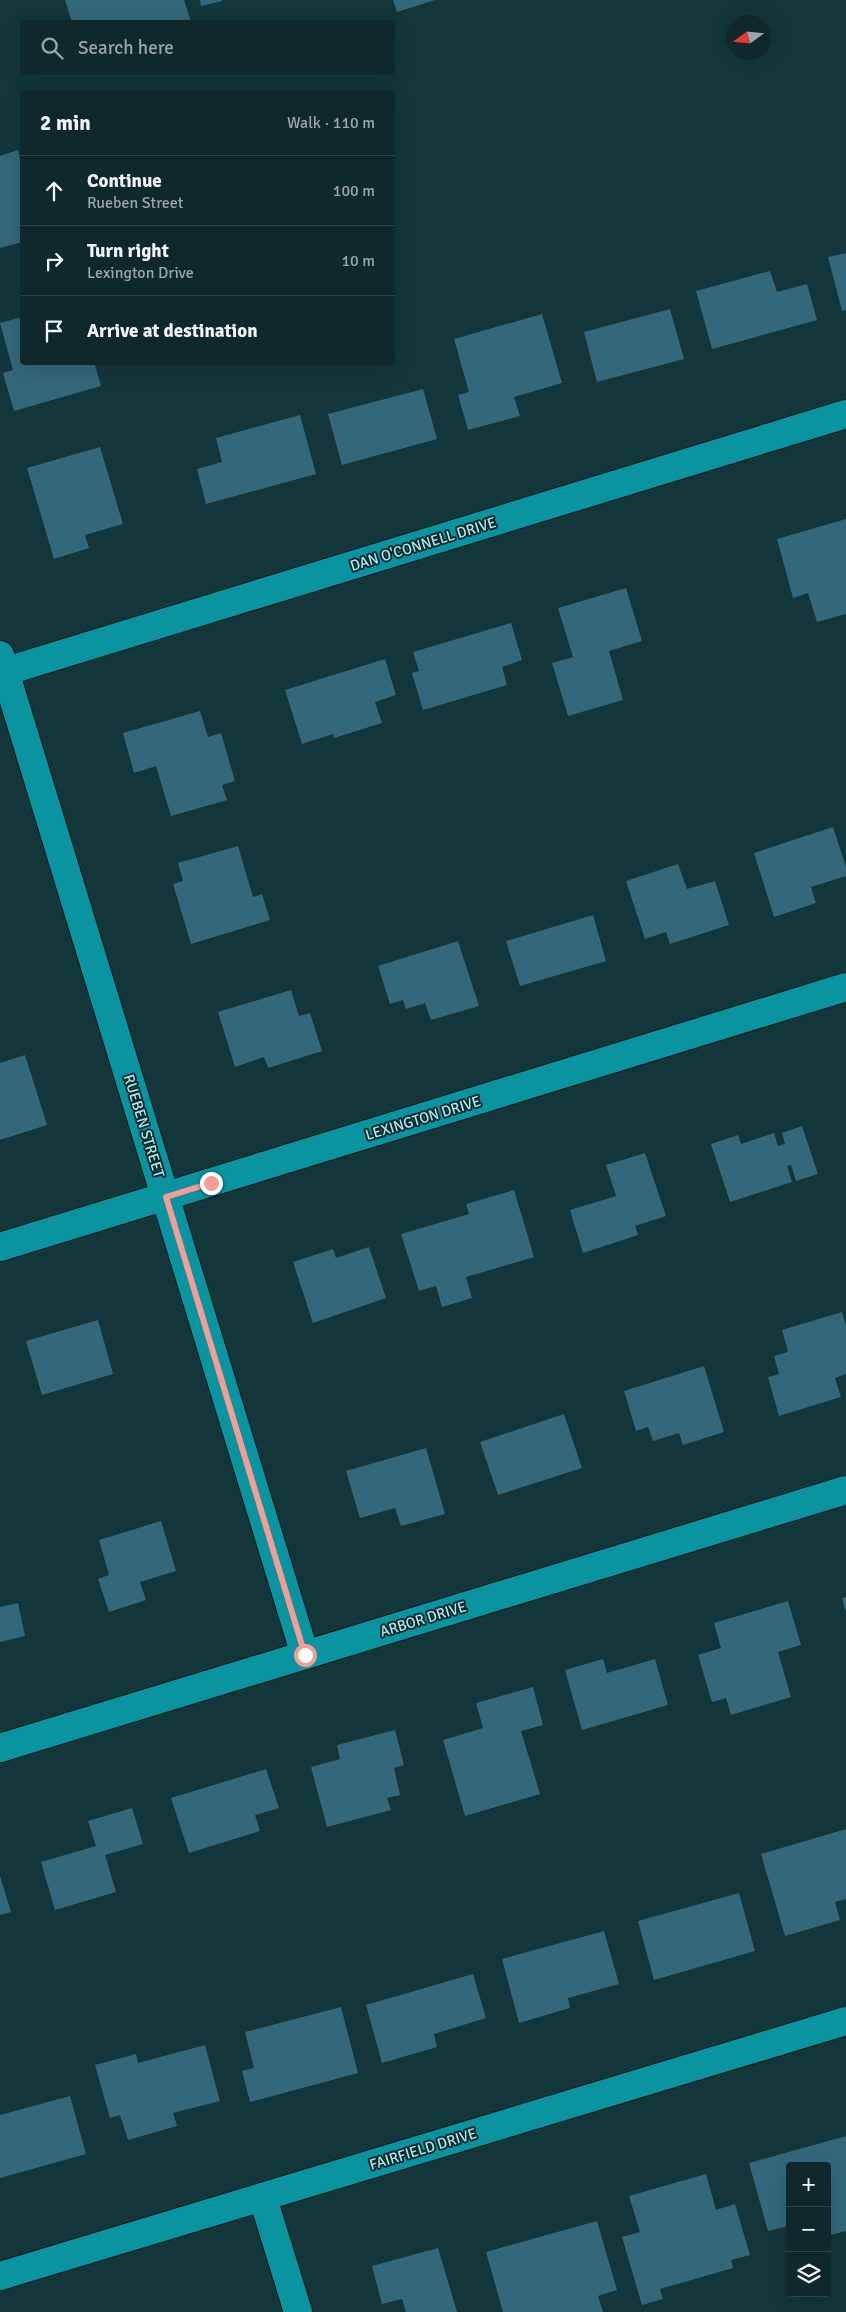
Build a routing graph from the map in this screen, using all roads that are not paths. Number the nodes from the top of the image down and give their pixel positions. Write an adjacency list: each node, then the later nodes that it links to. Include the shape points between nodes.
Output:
1 (846, 414): 2 (street, DAN O'CONNELL DRIVE)
2 (2, 666): 4 (street, RUEBEN STREET)
3 (846, 988): 4 (street, LEXINGTON DRIVE)
4 (166, 1197): 5 (street, LEXINGTON DRIVE); 7 (street, RUEBEN STREET)
5 (0, 1247)
6 (846, 1490): 7 (street, ARBOR DRIVE)
7 (305, 1655): 8 (street, ARBOR DRIVE)
8 (0, 1748)
9 (846, 2021): 10 (street, FAIRFIELD DRIVE)
10 (263, 2198): 11 (street, FAIRFIELD DRIVE); 12 (street)
11 (0, 2276)
12 (298, 2312)

